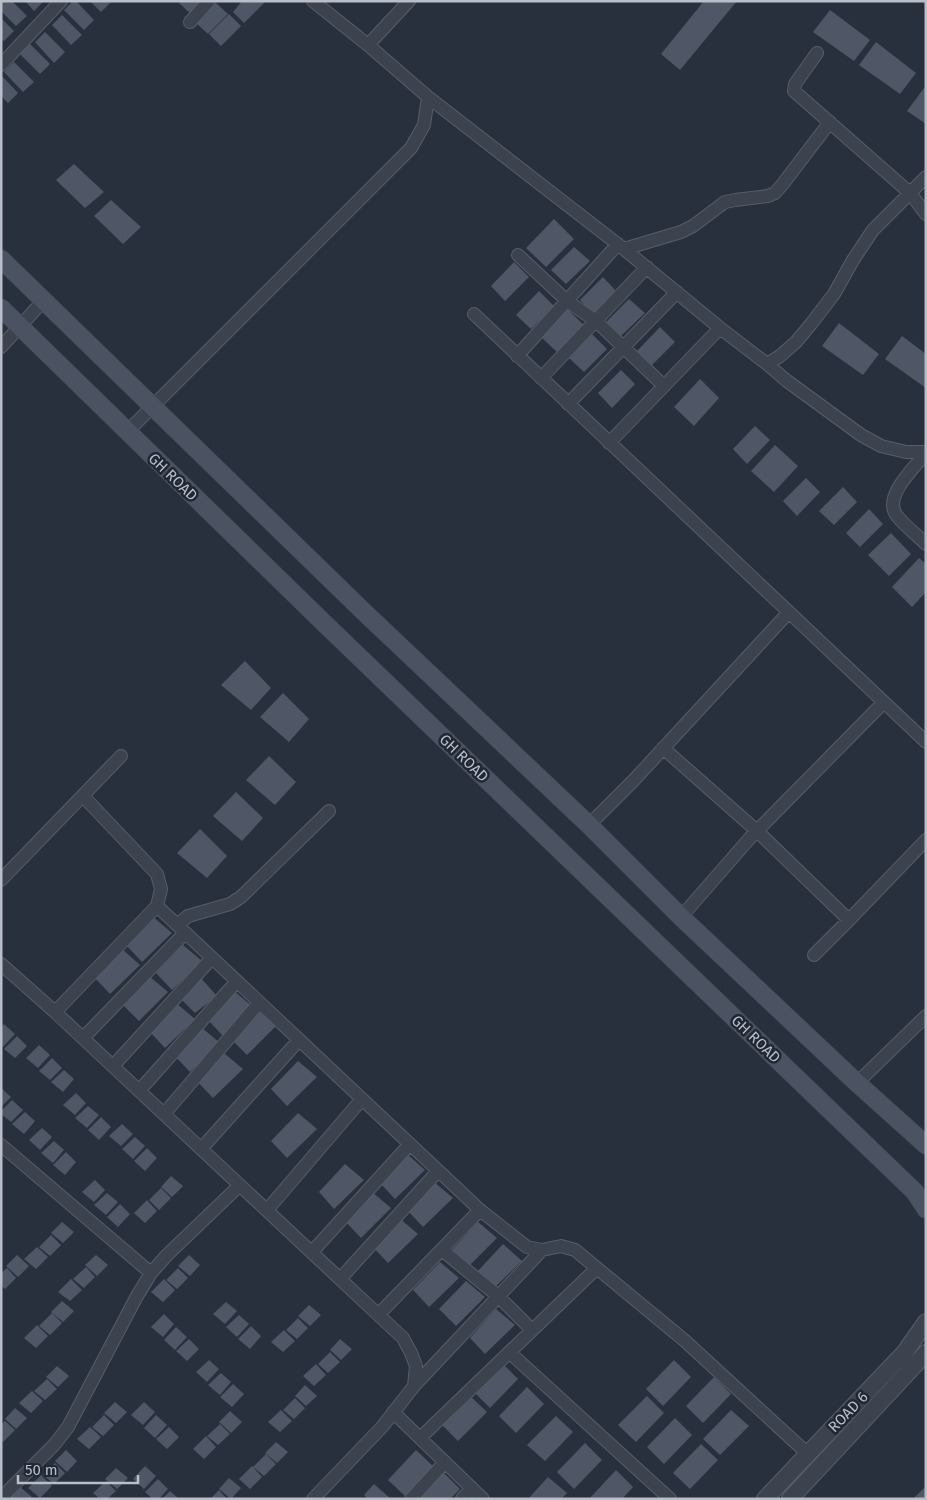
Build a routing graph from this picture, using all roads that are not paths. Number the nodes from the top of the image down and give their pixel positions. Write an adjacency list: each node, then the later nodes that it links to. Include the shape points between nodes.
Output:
1 (61, 1): 8 (street)
2 (209, 1): 5 (street)
3 (313, 1): 6 (street)
4 (409, 1): 6 (street)
5 (190, 22)
6 (368, 45): 9 (street)
7 (817, 54): 10 (street, via 795,84 794,91)
8 (1, 65)
9 (428, 96): 14 (street); 33 (street, via 424,125 411,148)
10 (830, 122): 12 (street); 14 (street, via 775,193 725,202 681,232)
11 (926, 177): 12 (street)
12 (910, 193): 13 (street); 29 (street, via 873,230 834,294 796,342)
13 (926, 214)
14 (621, 246): 17 (street); 20 (street)
15 (518, 255): 20 (street)
16 (1, 259): 19 (main road)
17 (647, 267): 18 (street); 23 (street)
18 (677, 292): 25 (street); 26 (street)
19 (44, 300): 24 (street); 33 (main road)
20 (567, 301): 23 (street); 28 (street)
21 (1, 308): 24 (main road, GH ROAD)
22 (474, 314): 28 (street)
23 (596, 321): 26 (street); 30 (street)
24 (20, 327): 27 (street); 34 (main road, GH ROAD)
25 (720, 328): 29 (street); 31 (street)
26 (624, 346): 31 (street); 32 (street)
27 (1, 347)
28 (517, 356): 30 (street)
29 (767, 364): 36 (street, via 861,435 881,446 906,452)
30 (541, 378): 32 (street)
31 (664, 386): 35 (street)
32 (568, 404): 35 (street)
33 (153, 406): 34 (street); 45 (main road)
34 (127, 432): 73 (main road, GH ROAD, via 915,1192)
35 (609, 443): 38 (street)
36 (926, 452): 37 (street, via 895,492 892,504 896,515)
37 (926, 544)
38 (789, 612): 39 (street); 41 (street)
39 (884, 702): 40 (street); 46 (street)
40 (926, 742)
41 (663, 748): 45 (street); 46 (street)
42 (121, 756): 43 (street)
43 (83, 796): 48 (street); 49 (street, via 157,874 161,889)
44 (329, 810): 52 (street, via 241,897 230,904 188,916)
45 (589, 825): 50 (main road)
46 (757, 831): 50 (street); 51 (street)
47 (926, 840): 51 (street)
48 (1, 880)
49 (157, 906): 52 (street); 58 (street)
50 (681, 917): 63 (main road)
51 (849, 920): 53 (street)
52 (181, 929): 54 (street); 60 (street)
53 (814, 954)
54 (212, 958): 56 (street); 62 (street)
55 (1, 964): 58 (street)
56 (236, 981): 57 (street); 64 (street)
57 (259, 1003): 61 (street); 66 (street)
58 (55, 1012): 60 (street)
59 (926, 1016): 63 (street)
60 (83, 1038): 62 (street)
61 (299, 1040): 65 (street); 70 (street)
62 (113, 1066): 64 (street)
63 (857, 1083): 69 (main road)
64 (139, 1091): 66 (street)
65 (362, 1099): 67 (street); 74 (street)
66 (164, 1114): 70 (street)
67 (410, 1144): 71 (street); 78 (street)
68 (1, 1145): 80 (street)
69 (926, 1145)
70 (201, 1150): 72 (street)
71 (438, 1170): 75 (street); 81 (street)
72 (240, 1185): 74 (street); 80 (street)
73 (926, 1209)
74 (266, 1210): 78 (street)
75 (480, 1210): 76 (street); 77 (street, via 527,1247)
76 (442, 1250): 82 (street); 83 (street)
77 (542, 1250): 79 (street, via 561,1246 575,1250); 82 (street)
78 (312, 1252): 81 (street)
79 (597, 1268): 85 (street); 91 (street, via 684,1340)
80 (151, 1273): 94 (street, via 68,1427)
81 (340, 1279): 83 (street)
82 (498, 1296): 85 (street); 88 (street)
83 (379, 1314): 88 (street, via 403,1338 412,1353 416,1366)
84 (926, 1322): 91 (street, ROAD 6, via 906,1352)
85 (532, 1330): 86 (street)
86 (509, 1352): 90 (street); 99 (street)
87 (926, 1353): 101 (street, ROAD 6)
88 (414, 1386): 89 (street)
89 (393, 1412): 90 (street); 95 (street)
90 (420, 1438): 92 (street)
91 (808, 1454): 100 (street, ROAD 6)
92 (445, 1462): 93 (street); 96 (street)
93 (472, 1488): 97 (street); 98 (street)
94 (1, 1498)
95 (313, 1499)
96 (411, 1499)
97 (462, 1499)
98 (483, 1499)
99 (670, 1499)
100 (765, 1499)
101 (790, 1499)

